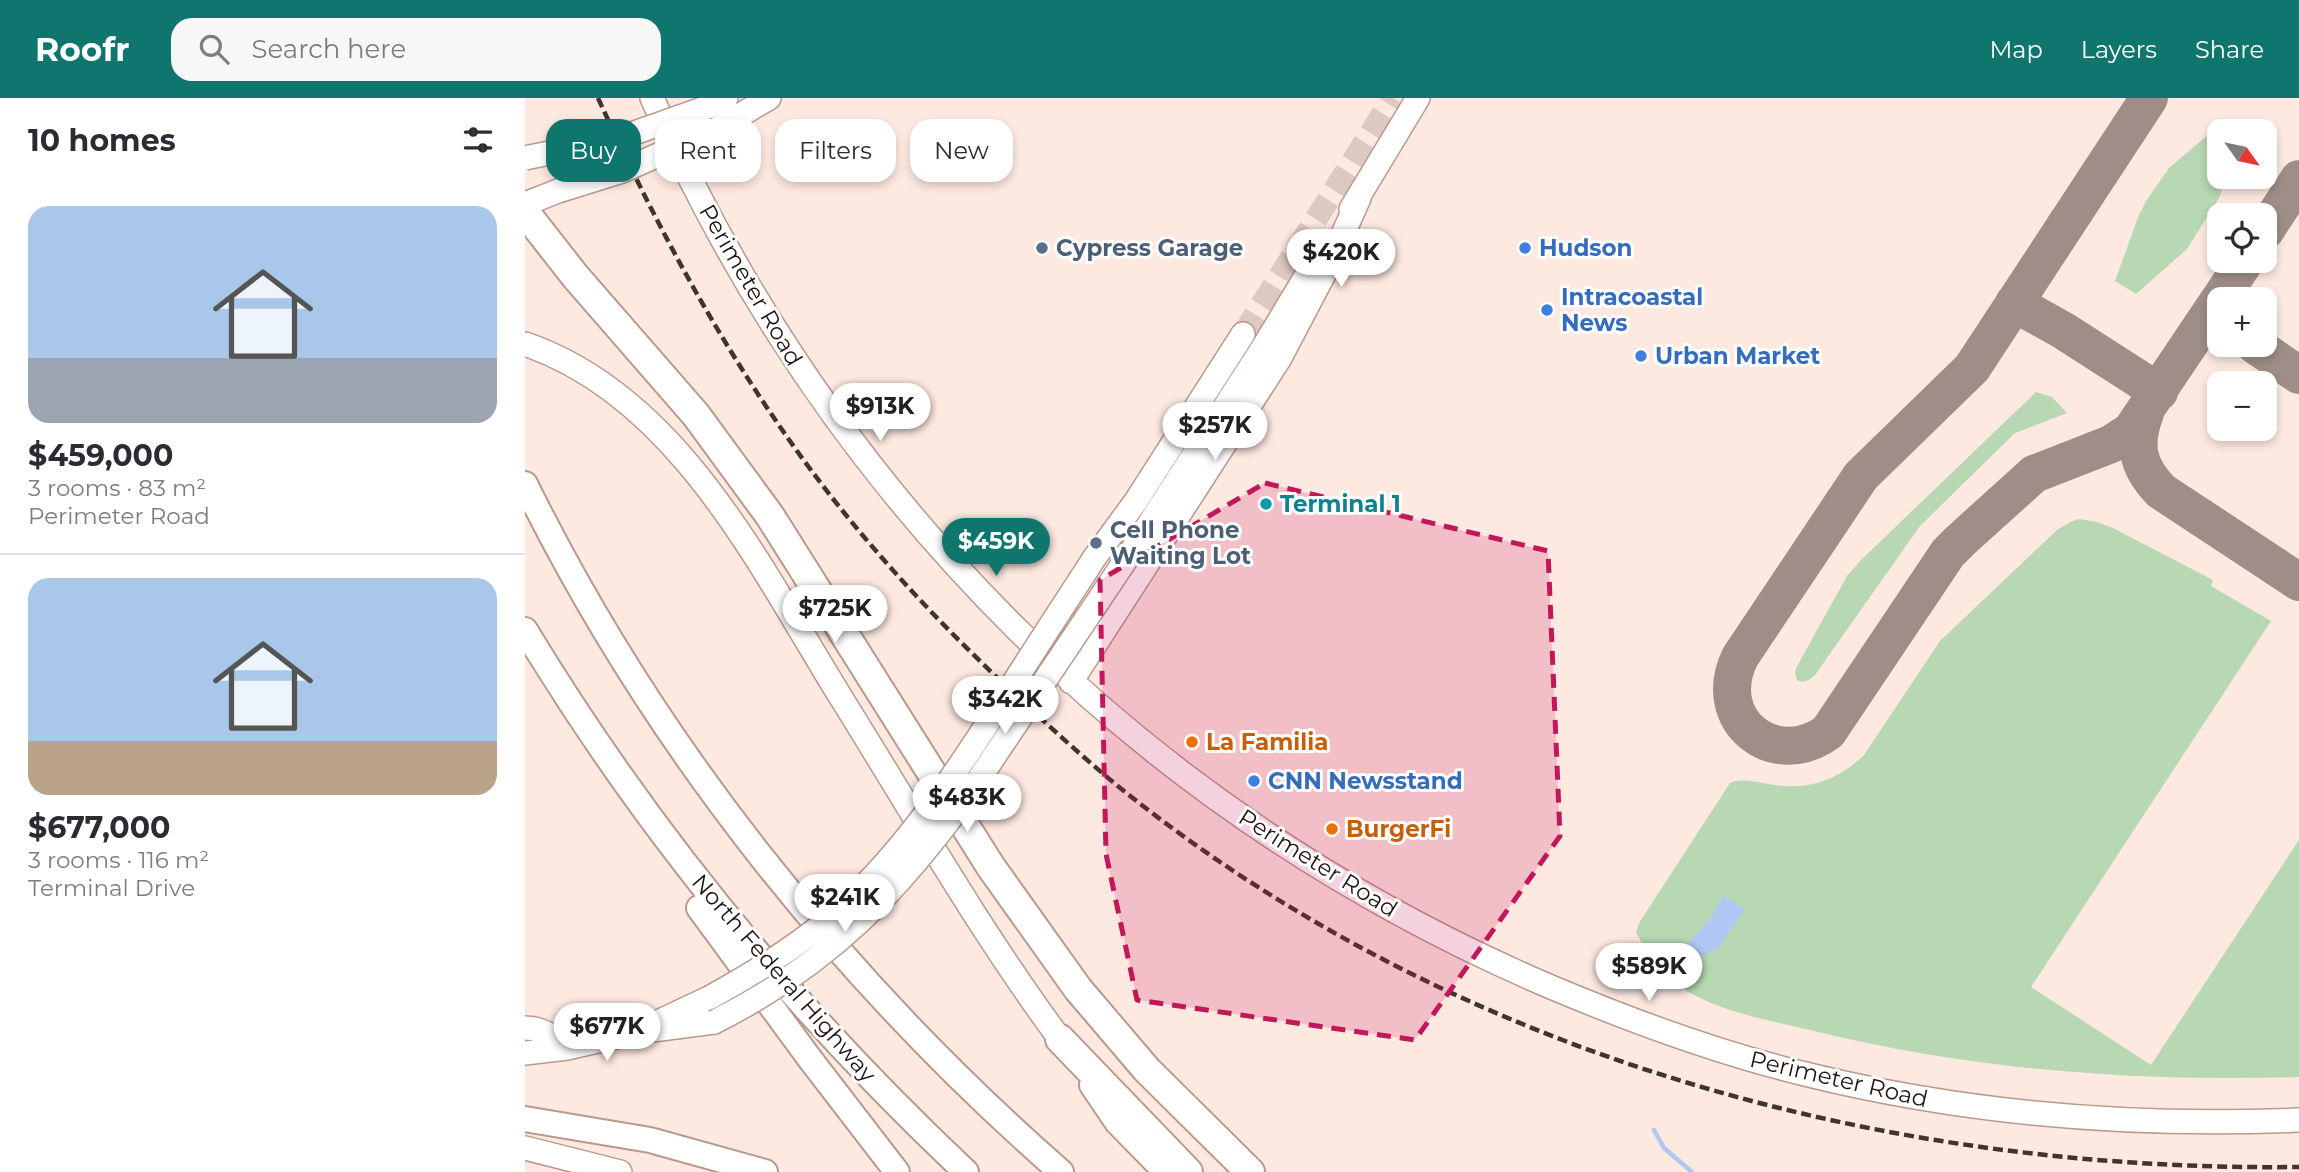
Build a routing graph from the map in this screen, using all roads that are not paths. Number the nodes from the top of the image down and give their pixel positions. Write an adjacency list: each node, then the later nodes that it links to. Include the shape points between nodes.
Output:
1 (652, 98): 15 (street, Perimeter Road, via 727,250 832,415 948,558)
2 (769, 98): 6 (street, bridge, via 717,129 622,171)
3 (1418, 98): 8 (street)
4 (717, 103): 5 (street, bridge, via 617,139)
5 (525, 158)
6 (558, 191): 7 (street); 9 (street)
7 (525, 197)
8 (1359, 198): 15 (street, via 1280,358); 18 (street, bridge, via 1087,619 948,824 893,890 847,935 788,980 714,1022)
9 (525, 204)
10 (525, 212): 32 (highway, via 696,415 770,516 991,867 1070,979 1147,1070)
11 (1243, 334): 18 (street, bridge, via 1136,502 913,832 870,880 811,934 709,998)
12 (525, 344): 19 (street, via 581,370 622,398 661,433 710,492 1000,954)
13 (525, 484): 29 (main road, via 632,678 755,848 901,1018)
14 (525, 630): 16 (main road, North Federal Highway)
15 (1071, 682): 23 (street, Perimeter Road, via 1181,773 1333,876 1499,964 1662,1032 1804,1074 1969,1106 2141,1121)
16 (591, 732): 27 (main road, via 640,831); 28 (main road, North Federal Highway, via 742,936 857,1064)
17 (525, 1028): 20 (street, via 552,1035)
18 (637, 1032): 20 (street)
19 (1060, 1040): 30 (main road, via 1118,1122); 31 (highway)
20 (567, 1048): 21 (street)
21 (525, 1053)
22 (525, 1119): 26 (main road, via 650,1140)
23 (2299, 1121)
24 (525, 1148): 25 (street)
25 (620, 1172)
26 (765, 1172)
27 (897, 1172)
28 (966, 1172)
29 (1061, 1172)
30 (1166, 1172)
31 (1188, 1172)
32 (1250, 1172)

